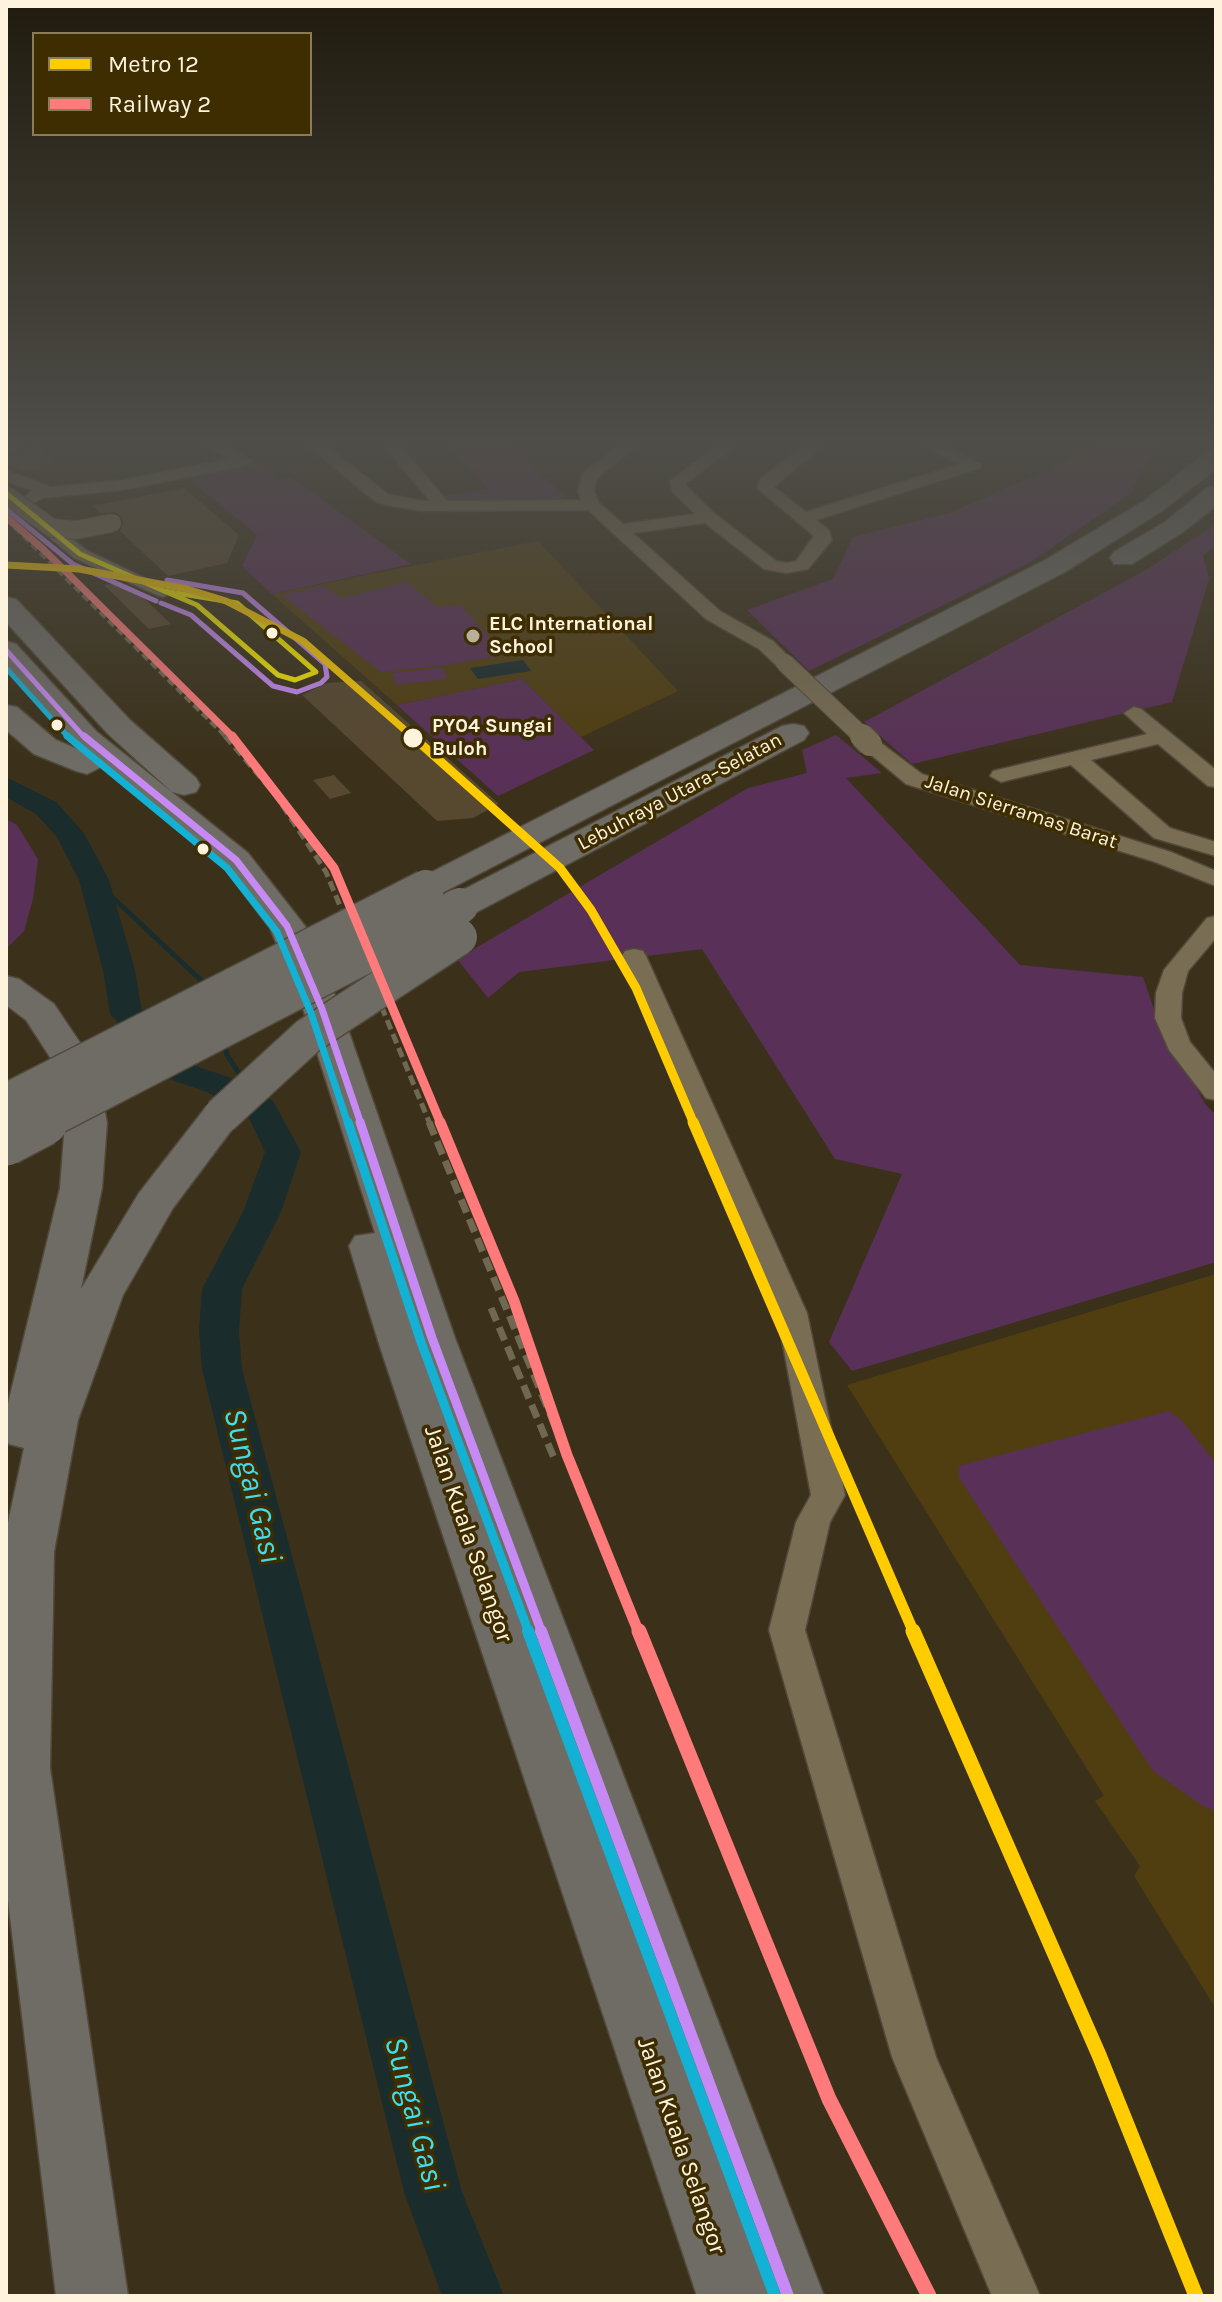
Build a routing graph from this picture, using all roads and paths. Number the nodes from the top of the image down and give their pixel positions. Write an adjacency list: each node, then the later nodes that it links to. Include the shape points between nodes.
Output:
1 (77, 551): 8 (street)
2 (643, 551): 21 (street, Jalan Sierramas Barat, bridge, via 713,615 766,645 914,779 1163,857)
3 (752, 551): 4 (street, via 770,565 787,568 802,565)
4 (813, 551)
5 (1079, 551): 27 (highway, Lebuhraya Utara–Selatan, bridge)
6 (1134, 551): 7 (highway)
7 (1106, 569)
8 (163, 591)
9 (12, 628): 15 (highway); 19 (highway, Jalan Kuala Selangor, via 86,739)
10 (924, 664): 22 (highway, Lebuhraya Utara–Selatan, via 678,793 613,848)
11 (6, 680): 15 (highway, Jalan Kuala Selangor, via 40,719)
12 (1134, 713): 14 (street)
13 (6, 714): 15 (highway, via 45,747)
14 (1161, 737): 16 (street); 18 (street)
15 (103, 746): 19 (highway, via 192,793 211,816); 37 (highway, Jalan Kuala Selangor, via 230,884 265,932 330,1110 402,1344)
16 (1075, 758): 17 (street); 20 (street, via 1162,833)
17 (1001, 776)
18 (1216, 781)
19 (210, 836): 38 (highway, Jalan Kuala Selangor, via 287,926 322,1009 432,1338)
20 (1216, 849)
21 (1210, 880)
22 (460, 922): 31 (highway, bridge); 35 (highway, bridge, via 308,1036 221,1116 154,1203 100,1295 54,1420 28,1552)
23 (1212, 934): 29 (street, via 1176,970 1168,1018 1178,1044)
24 (634, 956): 39 (street, via 792,1313 828,1495 813,1522 787,1630 914,2057)
25 (6, 987): 33 (highway, via 40,1012 63,1043 77,1068 86,1123 81,1188 13,1490)
26 (6, 1009): 32 (highway, via 23,1023 66,1089 66,1136 52,1221)
27 (115, 1047): 28 (highway, bridge); 30 (highway, Lebuhraya Utara–Selatan, bridge)
28 (6, 1092)
29 (1216, 1092)
30 (6, 1102)
31 (6, 1142)
32 (6, 1406)
33 (6, 1583)
34 (6, 1671): 35 (highway)
35 (21, 1767): 36 (highway)
36 (92, 2296)
37 (733, 2296)
38 (788, 2296)
39 (1016, 2296)

